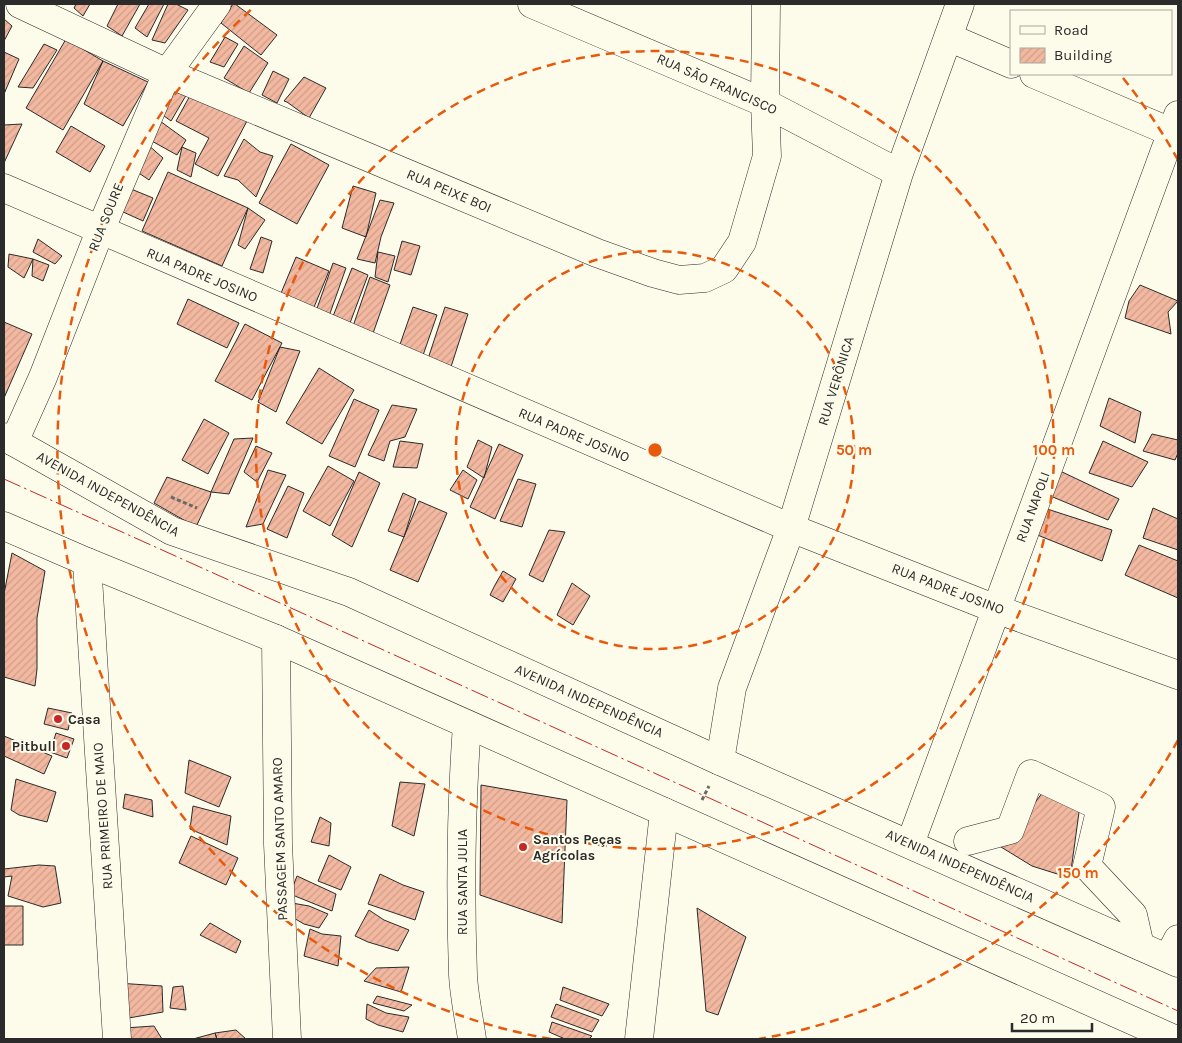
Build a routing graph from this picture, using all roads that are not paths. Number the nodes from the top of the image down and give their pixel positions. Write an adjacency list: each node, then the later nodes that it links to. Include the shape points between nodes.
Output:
1 (20, 4): 8 (street, RUA PEIXE BOI)
2 (218, 4): 8 (street, RUA SOURE)
3 (532, 4): 10 (street, RUA SÃO FRANCISCO)
4 (766, 4): 10 (street, RUA PEIXE BOI)
5 (960, 4): 6 (street, RUA VERÔNICA)
6 (948, 37): 7 (street); 12 (street, RUA VERÔNICA)
7 (1010, 64)
8 (167, 73): 10 (street, RUA PEIXE BOI, via 597,253 679,280 705,278 724,269 742,242 767,156); 14 (street, RUA SOURE)
9 (1037, 75): 11 (street)
10 (766, 103): 12 (street, RUA SÃO FRANCISCO)
11 (1176, 127): 19 (street, RUA NAPOLI)
12 (898, 173): 17 (street, RUA VERÔNICA)
13 (4, 188): 14 (street, RUA PADRE JOSINO)
14 (100, 231): 15 (street, RUA SOURE, via 43,377); 17 (street, RUA PADRE JOSINO)
15 (9, 439): 23 (street, AVENIDA INDEPENDÊNCIA, via 172,531 349,592)
16 (4, 526): 18 (street)
17 (791, 528): 19 (street, RUA PADRE JOSINO); 23 (street, RUA VERÔNICA, via 732,688)
18 (87, 562): 20 (street); 29 (street, RUA PRIMEIRO DE MAIO)
19 (996, 608): 21 (street, RUA PADRE JOSINO); 26 (street, RUA NAPOLI)
20 (276, 639): 22 (street); 30 (street, PASSAGEM SANTO AMARO, via 278,844)
21 (1178, 675)
22 (467, 725): 24 (street); 31 (street, RUA SANTA JULIA, via 461,853 464,977)
23 (720, 761): 26 (street, AVENIDA INDEPENDÊNCIA)
24 (664, 812): 32 (street); 33 (street)
25 (968, 841): 27 (street, via 1010,830 1031,774 1101,807 1087,866 1133,915)
26 (910, 844): 27 (street, AVENIDA INDEPENDÊNCIA)
27 (1140, 946): 28 (street, AVENIDA INDEPENDÊNCIA)
28 (1175, 953)
29 (117, 1039)
30 (287, 1039)
31 (472, 1039)
32 (639, 1039)
33 (1174, 1039)

